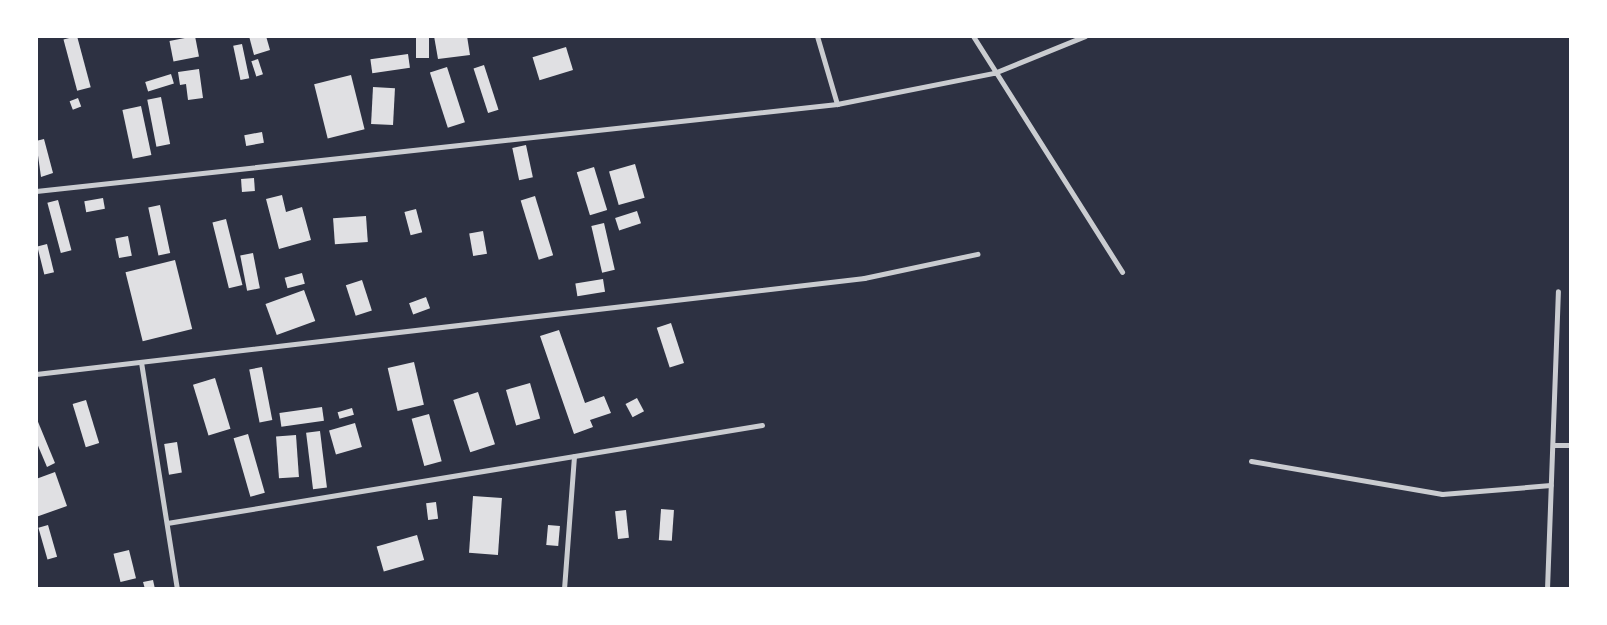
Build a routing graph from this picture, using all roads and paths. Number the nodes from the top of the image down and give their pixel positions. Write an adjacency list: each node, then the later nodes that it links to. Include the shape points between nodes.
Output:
1 (817, 36): 5 (street)
2 (973, 36): 4 (street)
3 (1085, 36): 4 (street)
4 (994, 73): 5 (street); 8 (street)
5 (837, 104): 6 (street)
6 (36, 191)
7 (977, 254): 10 (street, via 864,278)
8 (1122, 272)
9 (1558, 292): 13 (street)
10 (141, 362): 11 (street); 18 (street)
11 (36, 374)
12 (762, 425): 15 (street)
13 (1552, 445): 14 (street); 17 (street)
14 (1571, 445)
15 (574, 456): 18 (street); 20 (street)
16 (1252, 461): 17 (street, via 1442,494)
17 (1551, 485): 21 (street)
18 (167, 523): 19 (street)
19 (177, 589)
20 (564, 589)
21 (1547, 589)

